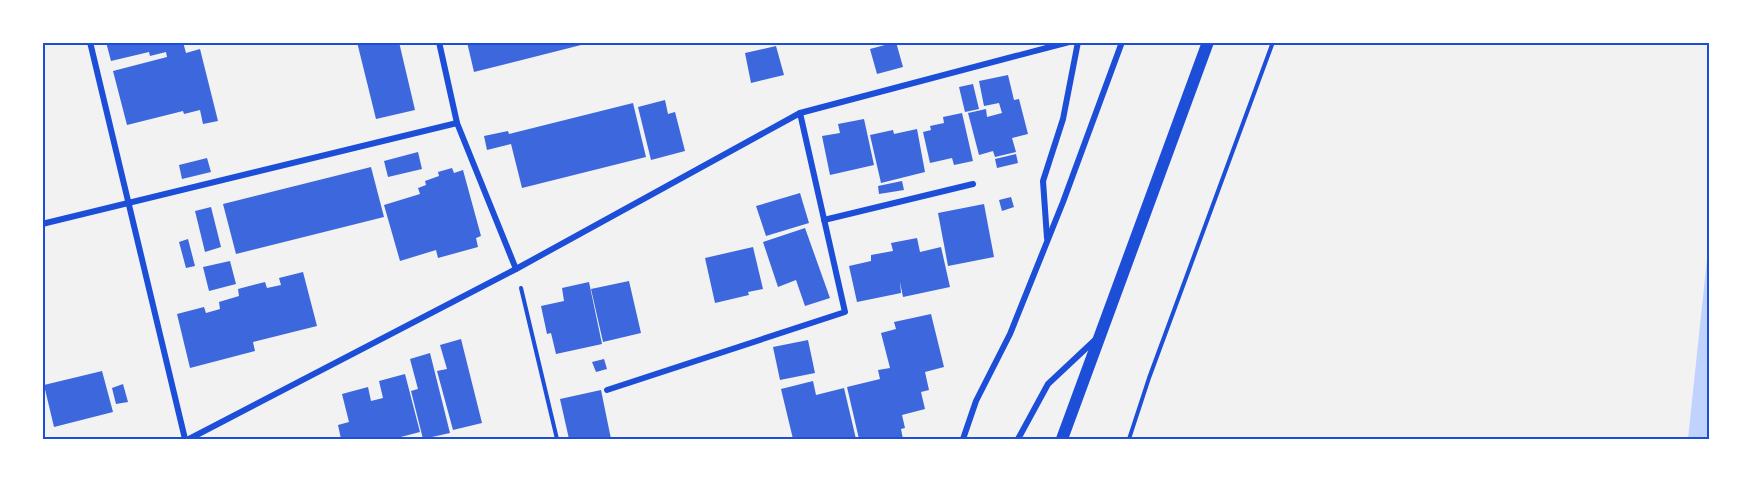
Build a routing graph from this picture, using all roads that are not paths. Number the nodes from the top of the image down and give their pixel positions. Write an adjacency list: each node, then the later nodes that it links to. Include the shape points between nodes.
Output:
1 (90, 42): 10 (street)
2 (439, 42): 8 (street)
3 (1069, 42): 7 (street)
4 (1078, 42): 13 (street, via 1064,119 1043,181)
5 (1122, 42): 13 (street)
6 (1208, 42): 15 (main road)
7 (800, 113): 11 (street); 14 (street)
8 (457, 123): 10 (street); 14 (street)
9 (973, 184): 11 (street)
10 (128, 202): 12 (street); 17 (street)
11 (824, 220): 16 (street, via 845,312)
12 (42, 224)
13 (1047, 240): 18 (street)
14 (516, 269): 17 (street)
15 (1102, 333): 19 (street, via 1048,384); 20 (main road)
16 (607, 390)
17 (187, 439)
18 (963, 439)
19 (1018, 439)
20 (1062, 439)

